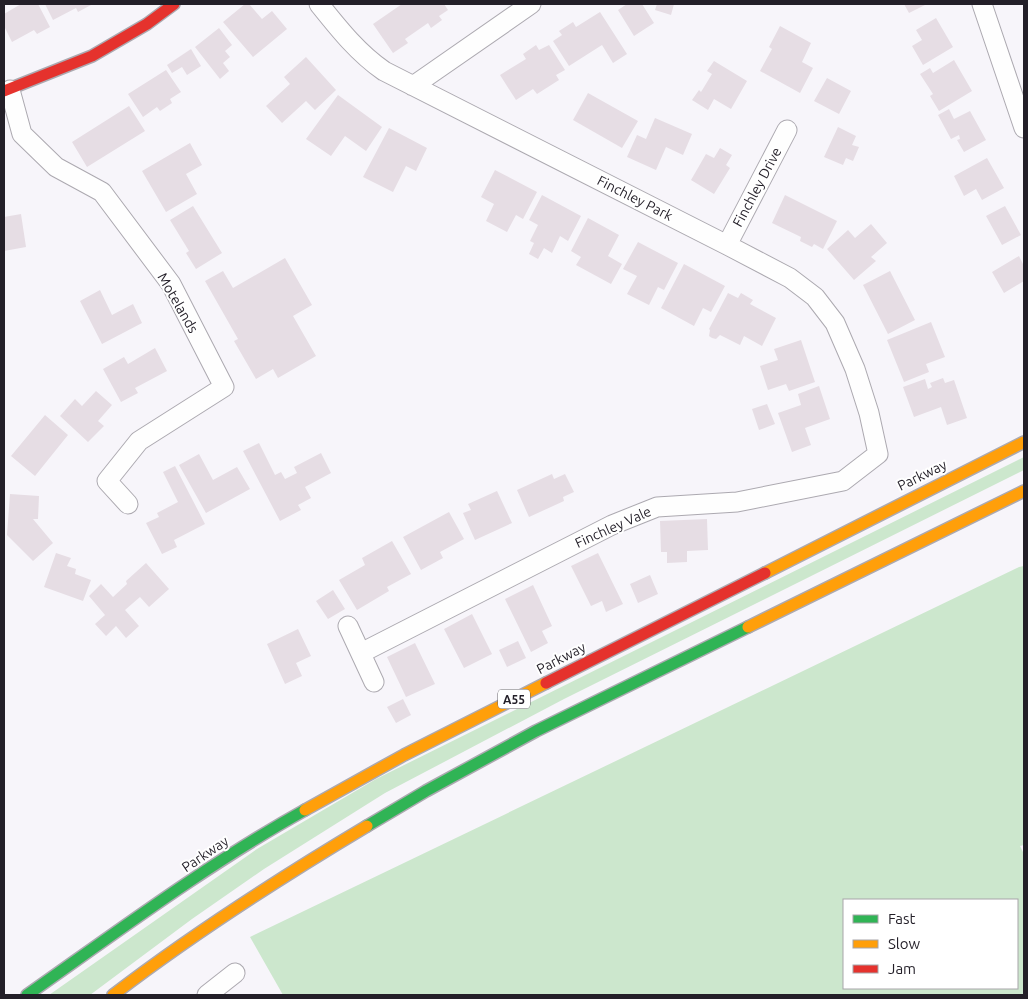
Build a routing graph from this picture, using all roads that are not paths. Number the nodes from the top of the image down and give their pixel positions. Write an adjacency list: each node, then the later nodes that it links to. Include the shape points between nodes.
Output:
1 (174, 4): 6 (main road, via 92,56)
2 (319, 4): 5 (street, Finchley Park, via 366,59)
3 (531, 4): 5 (street)
4 (982, 4): 7 (street)
5 (413, 86): 9 (street, Finchley Park)
6 (7, 91): 13 (street, Motelands, via 22,134 56,167 102,192 171,284 224,387 139,441 107,481)
7 (1024, 128)
8 (787, 130): 9 (street, Finchley Drive)
9 (727, 245): 11 (street, Finchley Park, via 790,278 815,298 835,323 870,413)
10 (1024, 442): 18 (main road, Parkway / A55, via 404,755 267,831)
11 (878, 454): 15 (street, Finchley Vale, via 843,481 737,502 657,507 612,525)
12 (1024, 491): 19 (main road, via 536,731 426,790 296,868 161,958)
13 (128, 504)
14 (348, 626): 15 (street)
15 (361, 653): 16 (street)
16 (374, 682)
17 (235, 973): 20 (street)
18 (26, 995)
19 (113, 995)
20 (207, 995)

